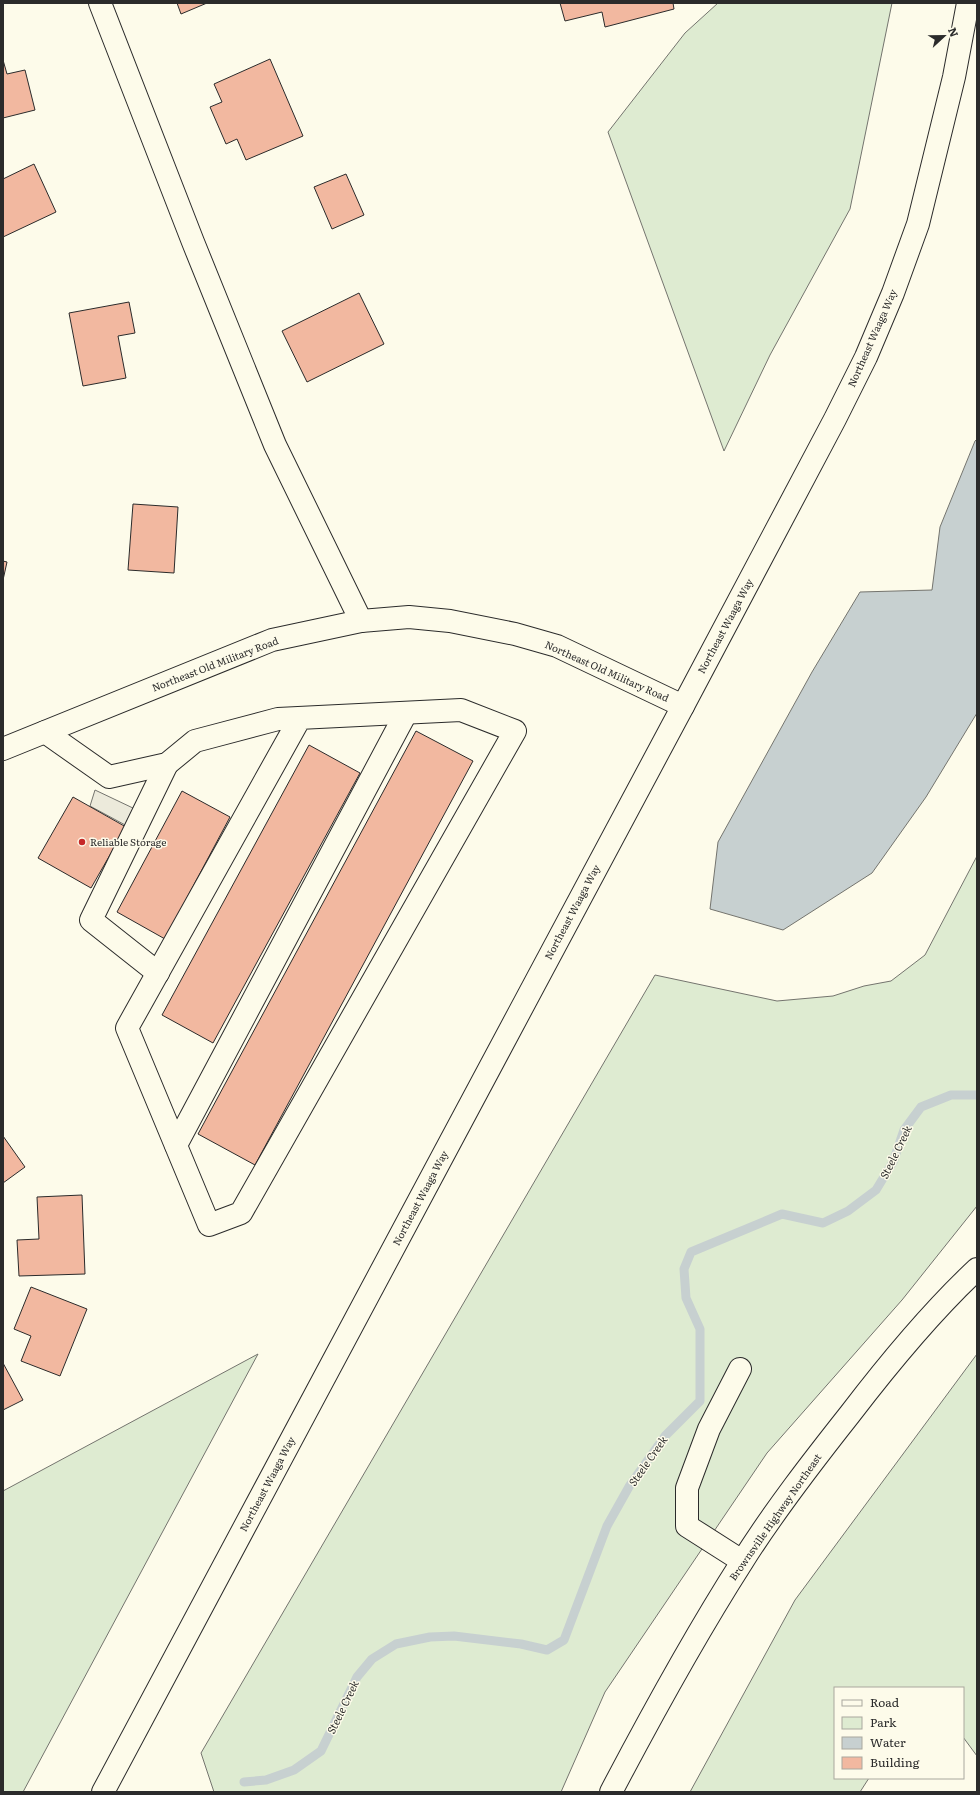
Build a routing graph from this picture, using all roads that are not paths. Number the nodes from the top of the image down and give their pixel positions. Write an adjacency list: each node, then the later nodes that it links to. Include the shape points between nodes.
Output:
1 (100, 3): 4 (main road, via 193,242 276,445)
2 (969, 3): 3 (main road); 5 (main road, Northeast Waaga Way, via 937,152 918,224 893,293 866,358 835,419)
3 (977, 5)
4 (361, 621): 5 (main road, Northeast Old Military Road, via 409,617 450,621 515,634 556,646); 8 (main road, Northeast Old Military Road, via 272,640)
5 (683, 706): 16 (main road, Northeast Waaga Way)
6 (406, 713): 7 (main road); 12 (main road); 12 (main road, via 461,710 515,731 241,1213 210,1225)
7 (300, 718): 10 (main road, via 278,719 195,741); 11 (main road)
8 (45, 732): 9 (main road, Northeast Old Military Road); 10 (main road, via 109,776)
9 (3, 749)
10 (167, 764): 11 (main road, via 91,920)
11 (158, 973): 12 (main road, via 127,1028)
12 (176, 1145)
13 (977, 1269): 15 (main road, Brownsville Highway Northeast, via 918,1328 879,1376 810,1465)
14 (740, 1369): 15 (main road, via 709,1429 687,1488 687,1526)
15 (742, 1561): 17 (main road, Brownsville Highway Northeast, via 661,1697)
16 (103, 1792)
17 (611, 1792)

